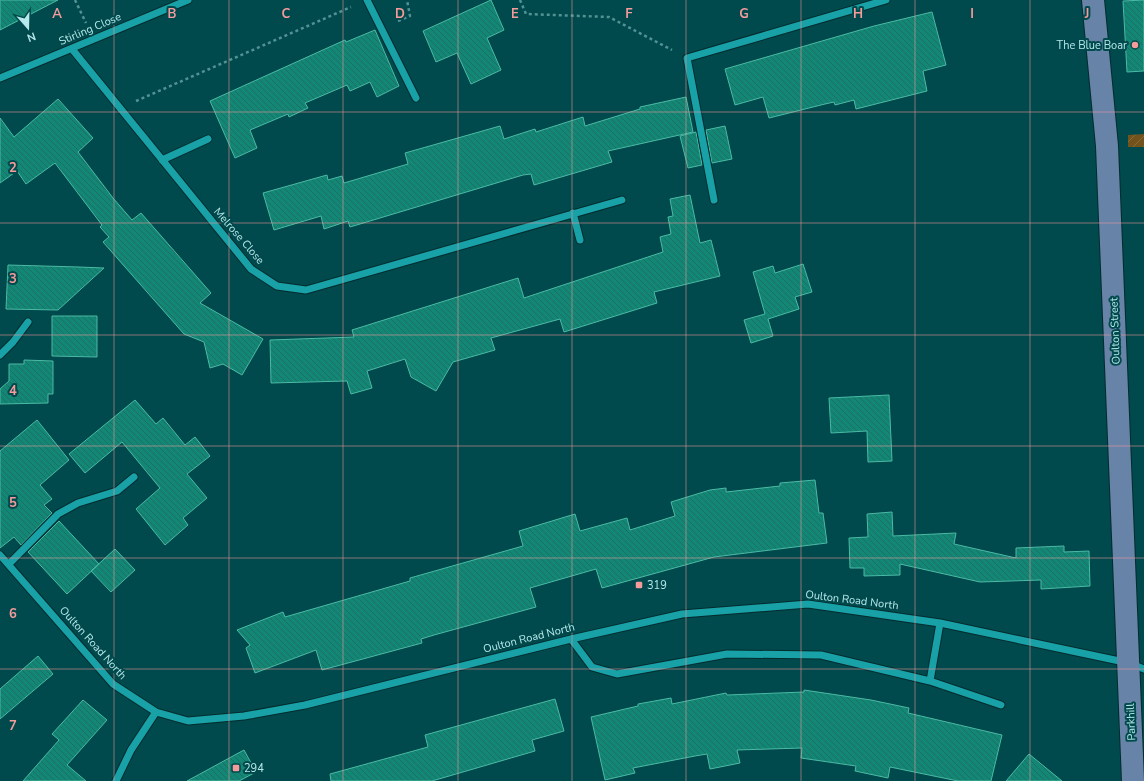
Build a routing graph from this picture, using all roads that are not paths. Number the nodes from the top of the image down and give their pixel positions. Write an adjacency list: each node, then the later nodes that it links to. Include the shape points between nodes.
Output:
1 (188, 0): 5 (street, Stirling Close)
2 (367, 0): 7 (street)
3 (886, 0): 11 (street, via 687,58)
4 (1093, 0): 21 (main road, Oulton Street, via 1107,146)
5 (72, 49): 6 (street, Stirling Close); 9 (street, Melrose Close)
6 (0, 78)
7 (416, 98)
8 (208, 139): 9 (street)
9 (162, 160): 12 (street, Melrose Close, via 250,269 277,286 306,290)
10 (622, 200): 12 (street, Melrose Close)
11 (714, 200)
12 (573, 214): 13 (street)
13 (580, 240)
14 (28, 322): 15 (street)
15 (0, 355)
16 (134, 477): 18 (street, via 117,491 78,503 58,514)
17 (0, 555): 18 (street, Oulton Road North)
18 (9, 564): 24 (street, Oulton Road North, via 113,684)
19 (940, 623): 20 (street, Oulton Road North, via 808,604 682,614); 21 (street, Oulton Road North); 22 (street)
20 (571, 639): 22 (street, via 592,667 617,674 726,654 821,655); 24 (street, Oulton Road North, via 305,705 188,721)
21 (1136, 666): 26 (main road, Parkhill)
22 (930, 681): 23 (street)
23 (1001, 705)
24 (156, 712): 25 (street, via 131,750)
25 (116, 781)
26 (1133, 781)

